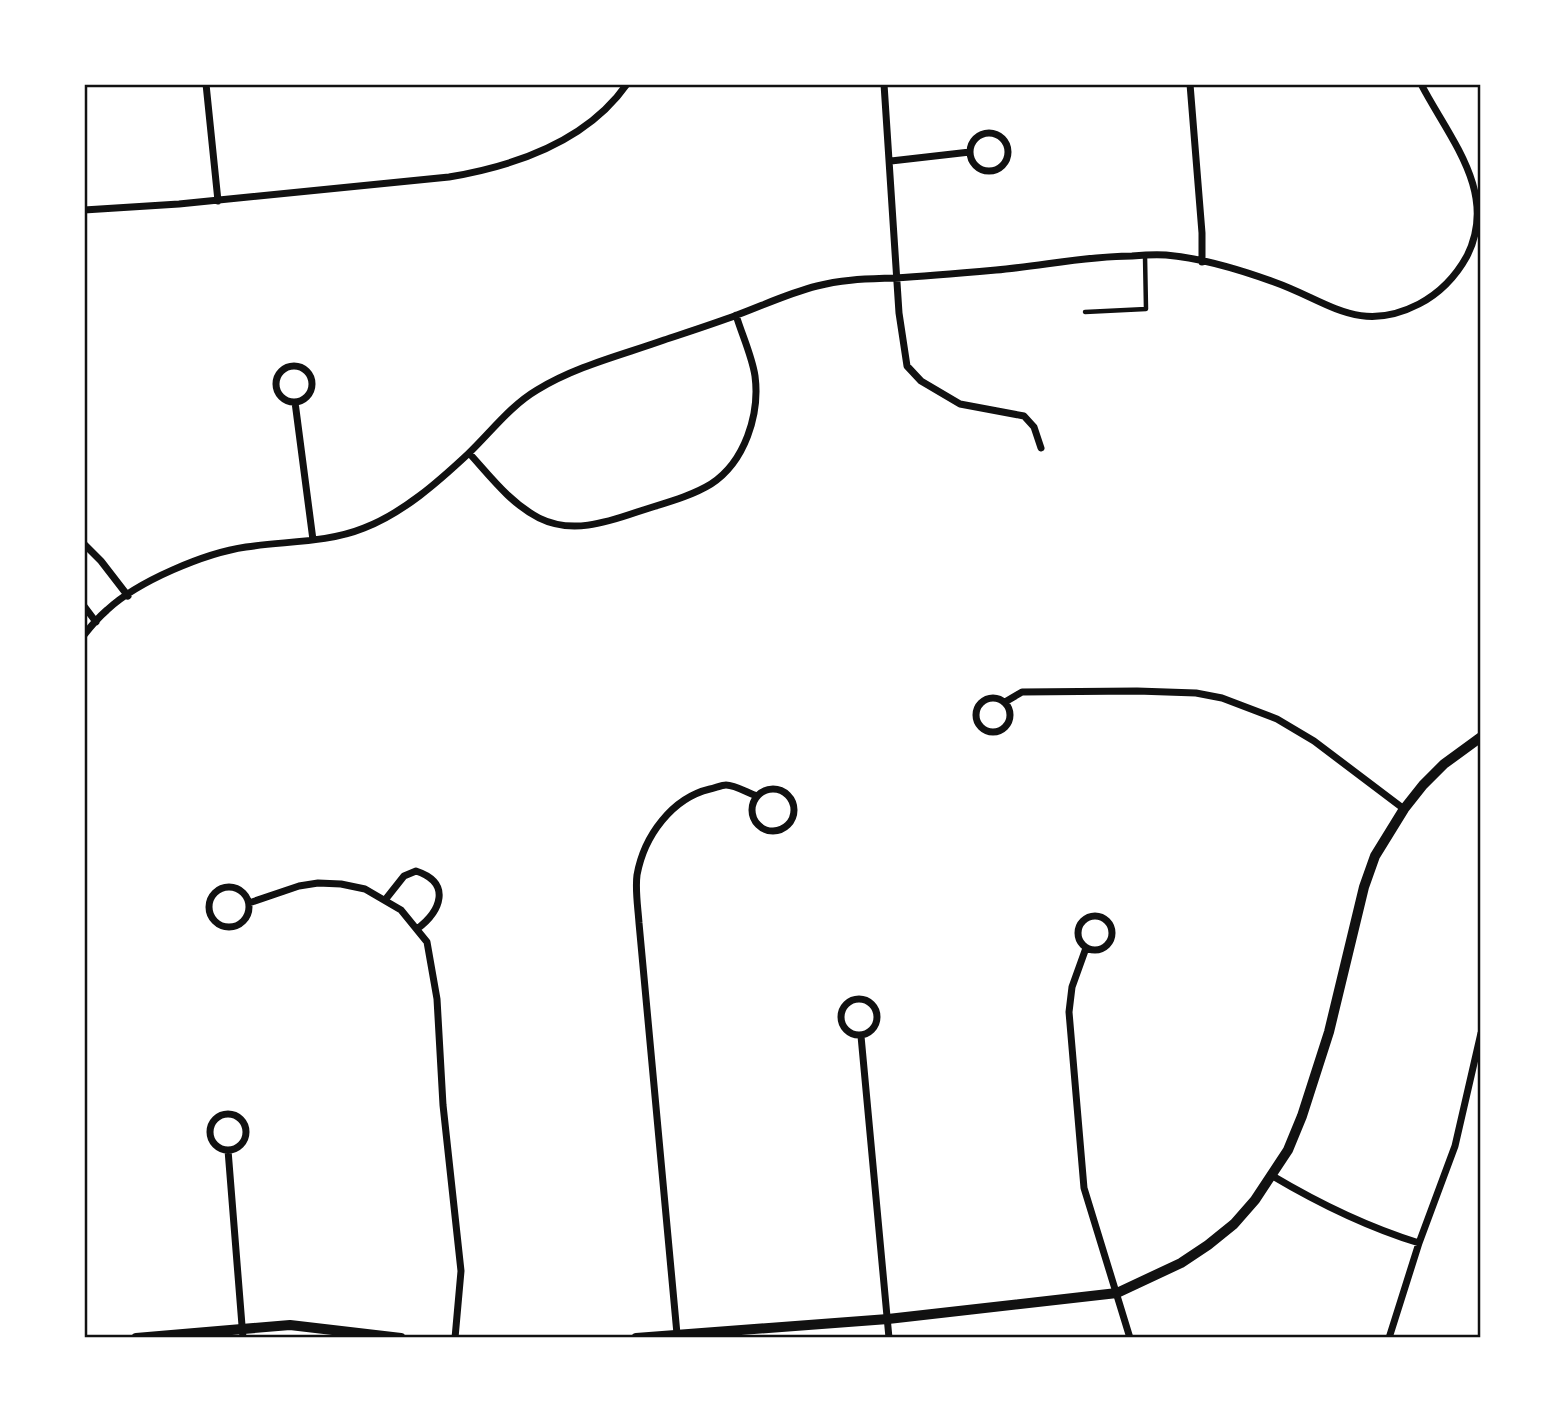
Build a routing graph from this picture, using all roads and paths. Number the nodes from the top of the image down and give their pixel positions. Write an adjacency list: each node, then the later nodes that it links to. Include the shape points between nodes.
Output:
1 (206, 84): 8 (street)
2 (627, 84): 8 (street, via 615,101 580,129 545,149 487,170)
3 (884, 84): 7 (street)
4 (1189, 84): 11 (street)
5 (1421, 84): 11 (street, via 1464,159 1478,201 1470,251 1441,289 1420,304 1395,313 1350,316 1273,282)
6 (970, 152): 6 (street, via 975,166 989,172 1003,166 1009,152 1003,138 989,132 975,138); 7 (street)
7 (891, 160): 12 (street)
8 (218, 201): 9 (street)
9 (84, 210)
10 (1145, 256): 11 (street); 12 (street, via 1094,257); 13 (lane, via 1146,309)
11 (1202, 262)
12 (897, 278): 14 (street, via 847,279 820,285); 16 (street, via 907,366 921,381 960,404 1024,416 1034,427)
13 (1085, 312)
14 (736, 315): 17 (street, via 566,374 510,410); 17 (street, via 755,374 757,401 742,449 729,469 711,484 582,527 541,519 523,508)
15 (295, 402): 15 (street, via 307,396 312,382 306,370 293,365 280,372 275,385 282,398); 18 (street)
16 (1041, 448)
17 (469, 453): 18 (street, via 386,518 339,536)
18 (313, 540): 20 (street, via 210,556 180,566)
19 (84, 544): 20 (street)
20 (128, 596): 22 (street)
21 (84, 606): 22 (street)
22 (96, 622): 23 (street)
23 (84, 635)
24 (1005, 702): 24 (street, via 993,698 981,703 976,715 981,727 993,732 1005,727 1010,715); 27 (street, via 1022,692 1196,693 1222,698 1278,719)
25 (1481, 737): 27 (street, via 1444,764)
26 (757, 796): 26 (street, via 751,811 759,826 774,831 789,824 794,808 786,794 771,789); 40 (street, via 727,785 685,799 660,823 637,876)
27 (1404, 808): 35 (street, via 1368,876 1329,1032 1302,1116)
28 (385, 900): 29 (street, via 365,889 318,883); 30 (street, via 401,910); 30 (street, via 404,876 416,872 430,876 438,886 439,898 428,920)
29 (249, 903): 29 (street, via 241,890 226,887 213,895 209,910 218,923 233,927 246,919)
30 (416, 929): 43 (street, via 427,942 437,999 461,1271)
31 (1086, 948): 31 (street, via 1099,950 1110,942 1111,929 1104,918 1090,916 1080,924 1078,937); 37 (street, via 1072,987 1069,1012 1084,1188)
32 (1481, 1032): 36 (street, via 1455,1146)
33 (861, 1036): 33 (street, via 873,1029 877,1016 871,1003 858,999 845,1006 841,1019 848,1032); 38 (street)
34 (228, 1150): 34 (street, via 241,1145 246,1132 241,1119 228,1114 216,1119 210,1132 216,1145); 39 (street)
35 (1272, 1175): 36 (street, via 1313,1200); 37 (street, via 1234,1224 1208,1245)
36 (1419, 1243): 47 (street)
37 (1117, 1293): 38 (street); 46 (street)
38 (888, 1319): 40 (street); 45 (street)
39 (243, 1334): 41 (street); 42 (street, via 290,1325)
40 (677, 1334): 44 (street)
41 (136, 1338)
42 (401, 1338)
43 (455, 1338)
44 (636, 1338)
45 (889, 1338)
46 (1130, 1338)
47 (1389, 1338)

